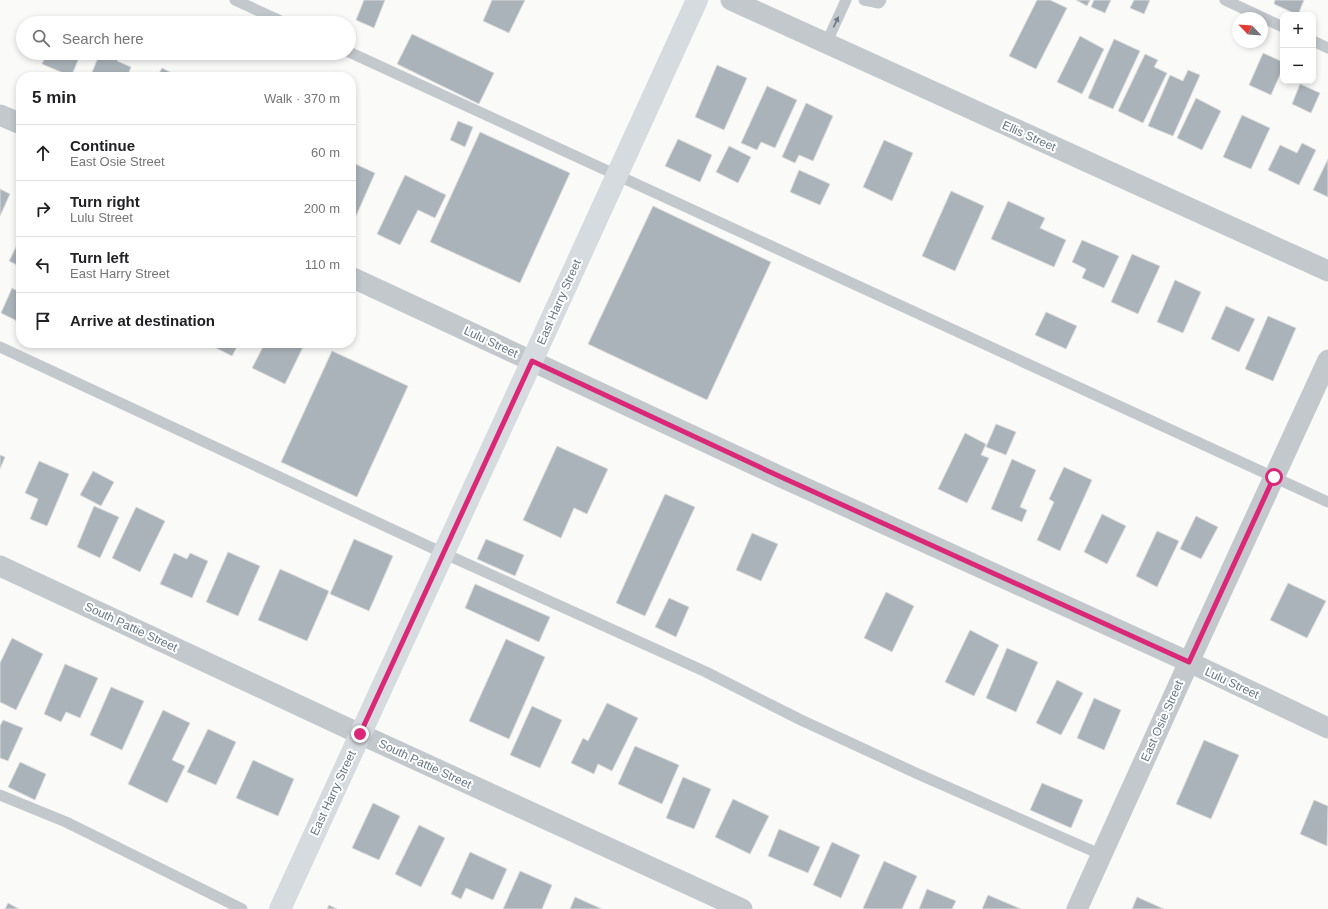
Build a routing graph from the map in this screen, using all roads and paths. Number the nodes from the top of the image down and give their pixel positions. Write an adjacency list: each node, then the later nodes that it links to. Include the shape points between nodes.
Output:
1 (235, 0): 9 (lane)
2 (697, 0): 17 (main road, East Harry Street)
3 (731, 0): 8 (street, Ellis Street)
4 (846, 0): 12 (lane, one-way to 4)
5 (864, 0): 6 (lane, via 879,3)
6 (881, 0)
7 (1225, 0): 10 (lane)
8 (761, 6): 12 (street, Ellis Street)
9 (270, 16)
10 (1280, 26)
11 (1316, 42): 13 (lane)
12 (826, 44): 18 (street, Ellis Street)
13 (1328, 48)
14 (356, 55): 17 (lane)
15 (0, 115): 16 (street)
16 (16, 122)
17 (616, 175): 22 (main road, East Harry Street); 23 (lane)
18 (1328, 271)
19 (356, 279): 22 (street, Lulu Street)
20 (0, 346): 25 (lane)
21 (1328, 360): 23 (street, East Osie Street)
22 (532, 361): 25 (main road, East Harry Street); 27 (street, Lulu Street)
23 (1274, 477): 24 (lane); 27 (street, East Osie Street)
24 (1328, 502)
25 (444, 553): 29 (main road, East Harry Street); 31 (lane, via 706,672 801,720 918,774)
26 (0, 566): 29 (street, South Pattie Street)
27 (1189, 662): 28 (street, Lulu Street); 31 (street, East Osie Street)
28 (1328, 728)
29 (360, 734): 33 (main road, East Harry Street); 34 (street, South Pattie Street)
30 (0, 795): 32 (lane, via 66,822)
31 (1102, 855): 35 (street, East Osie Street)
32 (242, 909)
33 (280, 909)
34 (742, 909)
35 (1077, 909)

